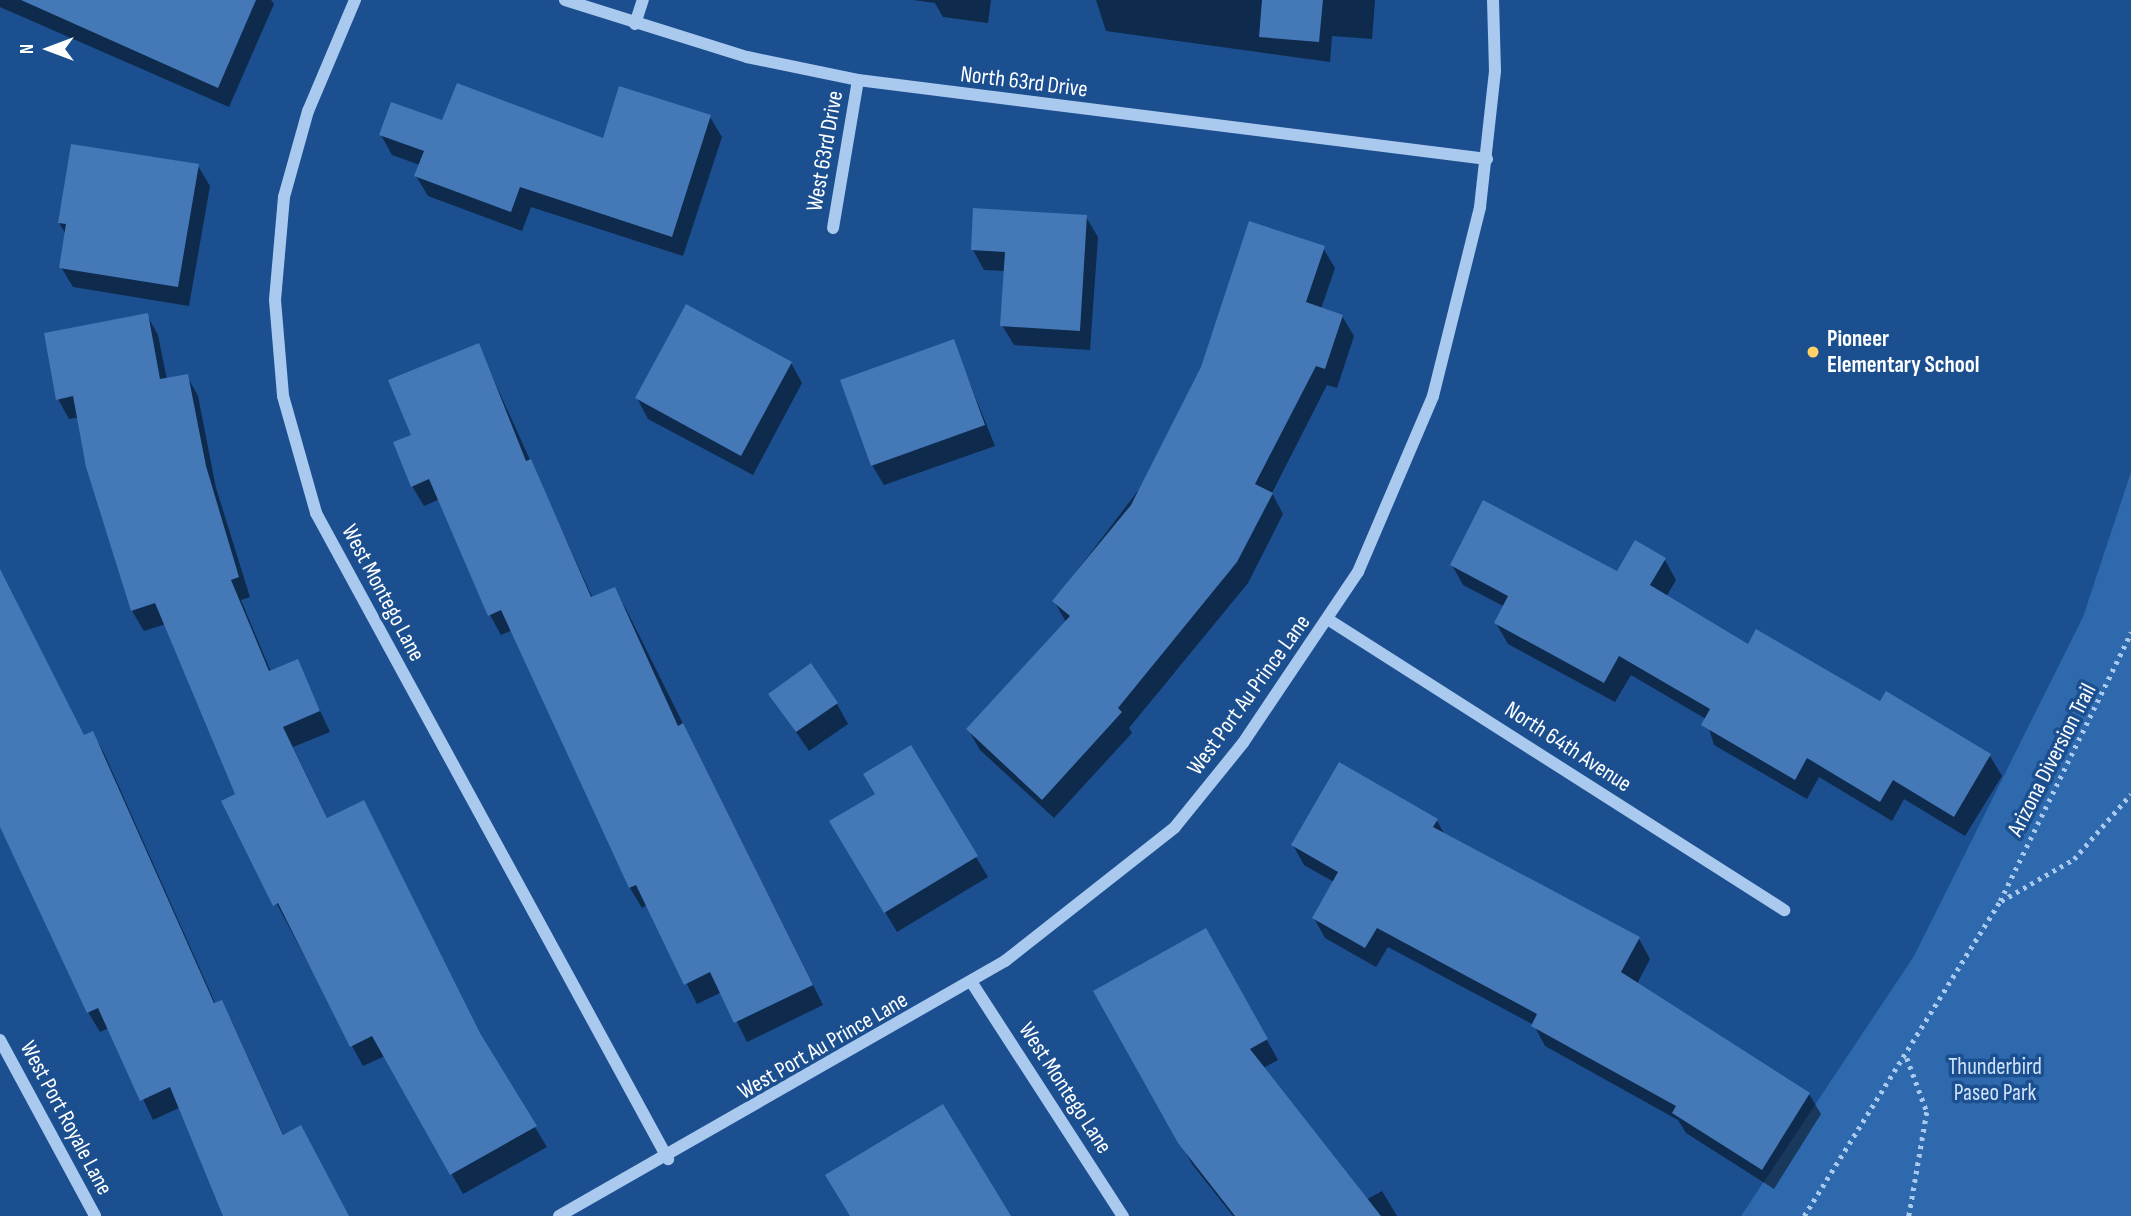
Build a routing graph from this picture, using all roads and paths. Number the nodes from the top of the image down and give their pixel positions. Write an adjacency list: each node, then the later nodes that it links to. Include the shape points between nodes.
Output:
1 (355, 0): 17 (street, West Montego Lane, via 308,111 284,197 275,300 283,396 316,513)
2 (565, 0): 5 (street, North 63rd Drive)
3 (643, 0): 5 (street)
4 (1493, 0): 7 (street, West Port Au Prince Lane)
5 (635, 24): 6 (street, North 63rd Drive)
6 (858, 80): 7 (street, North 63rd Drive); 8 (street, West 63rd Drive)
7 (1486, 159): 9 (street, West Port Au Prince Lane, via 1433,396 1358,572)
8 (833, 228)
9 (1329, 620): 13 (street, North 64th Avenue); 14 (street, West Port Au Prince Lane, via 1175,827 1088,900)
10 (2131, 632): 12 (path, Arizona Diversion Trail)
11 (2131, 794): 12 (path, Arizona Diversion Trail, via 2074,859)
12 (2000, 901): 16 (path, Arizona Diversion Trail)
13 (1784, 910)
14 (972, 983): 17 (street, West Port Au Prince Lane); 20 (street, West Montego Lane)
15 (0, 1040): 18 (street, West Port Royale Lane)
16 (1907, 1058): 21 (path, Arizona Diversion Trail); 22 (path, via 1927,1112)
17 (668, 1159): 19 (street, West Port Au Prince Lane)
18 (95, 1216)
19 (559, 1216)
20 (1123, 1216)
21 (1804, 1216)
22 (1909, 1216)

